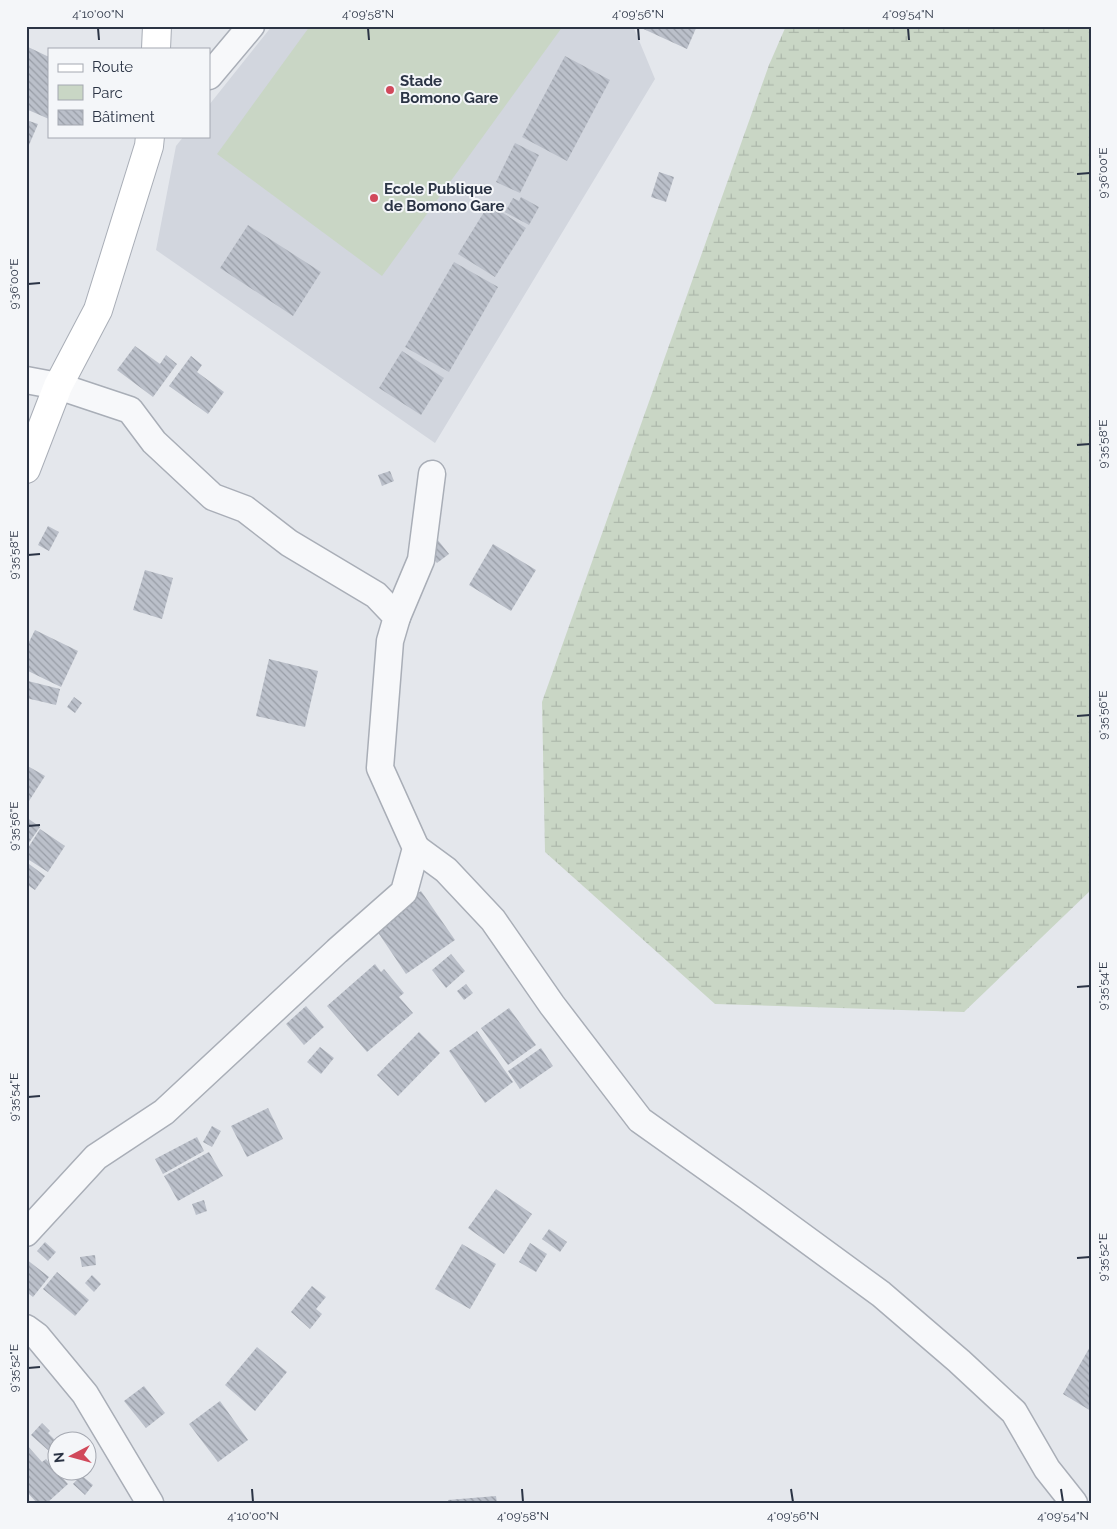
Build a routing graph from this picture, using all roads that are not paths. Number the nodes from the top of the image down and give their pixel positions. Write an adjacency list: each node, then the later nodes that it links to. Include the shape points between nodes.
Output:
1 (157, 26): 3 (main road)
2 (252, 26): 4 (street)
3 (156, 48)
4 (210, 75)
5 (152, 140): 7 (main road, via 98,310)
6 (26, 380): 7 (street)
7 (58, 386): 8 (main road); 10 (street, via 130,410 154,442 213,497 245,509 289,543 376,595)
8 (26, 469)
9 (432, 474): 10 (street, via 420,560)
10 (397, 617): 11 (street, via 390,642 380,768)
11 (416, 848): 12 (street, via 404,892 164,1112 96,1157); 15 (street, via 446,870 493,920 552,1005 640,1120 880,1294 959,1361 1014,1412 1047,1469)
12 (26, 1233)
13 (26, 1328): 14 (street, via 37,1336 85,1394)
14 (150, 1503)
15 (1074, 1503)

